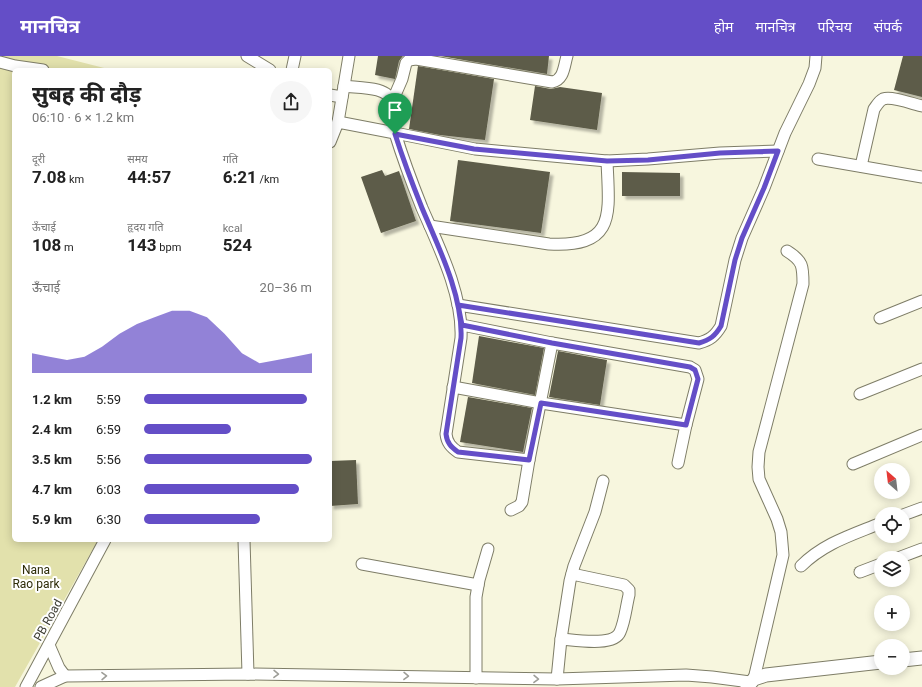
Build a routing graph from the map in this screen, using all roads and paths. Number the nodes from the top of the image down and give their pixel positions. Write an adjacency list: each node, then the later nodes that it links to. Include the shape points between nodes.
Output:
1 (246, 56): 8 (street)
2 (295, 56): 9 (street)
3 (349, 56): 10 (street)
4 (567, 56): 12 (street, via 561,77 552,82 412,59 406,63)
5 (816, 56): 17 (street, via 809,84)
6 (0, 62): 7 (street)
7 (29, 68)
8 (267, 68)
9 (292, 68)
10 (343, 92): 11 (street); 12 (street, via 384,92); 14 (street)
11 (332, 95)
12 (392, 102): 15 (street)
13 (922, 106): 20 (street, via 891,98 878,103 874,109)
14 (338, 122): 15 (street); 16 (street)
15 (395, 134): 19 (street, via 474,149); 22 (street)
16 (332, 137)
17 (778, 151): 19 (street); 25 (street, via 742,238 721,326 709,340 699,343)
18 (818, 158): 20 (street)
19 (607, 161): 22 (street, via 607,219 604,227 586,241 565,245 549,244)
20 (861, 166): 21 (street)
21 (922, 177)
22 (430, 226): 25 (street)
23 (787, 251): 63 (street, via 796,256 801,263 803,284 759,452 758,467 759,479 781,532 783,554)
24 (922, 301): 26 (street)
25 (458, 305): 27 (street)
26 (880, 318)
27 (462, 325): 28 (street); 30 (street)
28 (552, 343): 32 (street); 33 (street, via 690,367 695,370 698,379)
29 (922, 369): 31 (street)
30 (453, 387): 32 (street); 35 (street, via 446,434 451,447 458,452)
31 (860, 394)
32 (541, 403): 33 (street); 35 (street)
33 (686, 425): 36 (street)
34 (922, 435): 37 (street)
35 (529, 460): 40 (street, via 522,502)
36 (678, 463)
37 (853, 464)
38 (603, 481): 52 (street, via 593,518)
39 (922, 508): 41 (street)
40 (511, 510)
41 (910, 512)
42 (874, 526): 49 (street, via 829,544)
43 (104, 542): 55 (street, PB Road)
44 (244, 542): 59 (street)
45 (488, 549): 53 (street)
46 (922, 549): 47 (street)
47 (910, 554)
48 (362, 564): 53 (street)
49 (801, 566)
50 (874, 567): 51 (street)
51 (860, 572)
52 (572, 574): 54 (street); 54 (street, via 624,585 629,590 629,595 620,632 614,638 606,642)
53 (478, 585): 61 (street)
54 (561, 639): 62 (street)
55 (49, 646): 60 (street); 64 (street, PB Road)
56 (922, 658): 57 (main road)
57 (910, 659)
58 (874, 663): 63 (main road, via 766,675)
59 (248, 674): 60 (street, one-way to 59); 61 (street, one-way to 61)
60 (65, 676): 65 (street)
61 (476, 678): 62 (street, one-way to 62)
62 (557, 679): 63 (street, via 686,675)
63 (750, 683)
64 (26, 687)
65 (41, 687)

